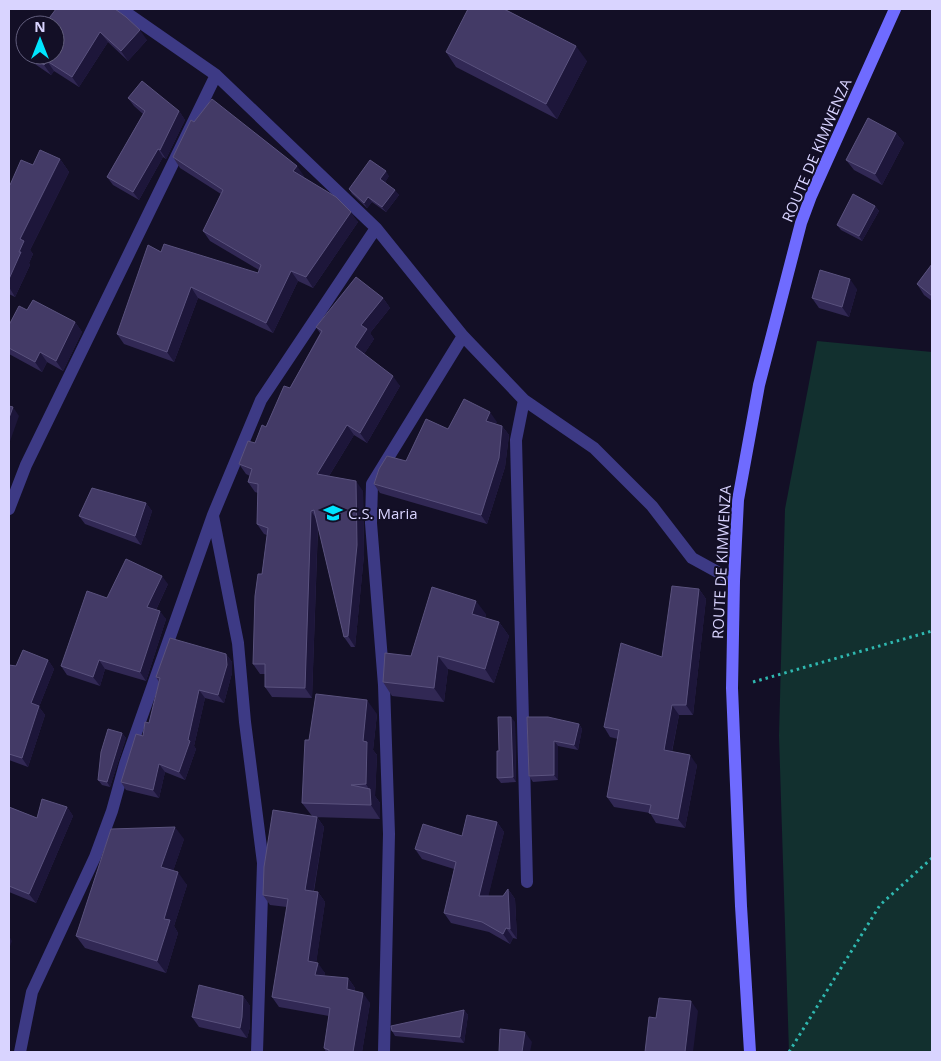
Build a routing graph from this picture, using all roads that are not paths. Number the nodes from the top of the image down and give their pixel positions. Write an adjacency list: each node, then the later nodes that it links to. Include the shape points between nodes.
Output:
1 (121, 9): 3 (street)
2 (895, 9): 9 (street, ROUTE DE KIMWENZA, via 801,223 759,385 738,500)
3 (216, 76): 4 (street); 7 (street, via 26,465)
4 (376, 228): 5 (street); 8 (street, via 261,400)
5 (463, 336): 6 (street); 13 (street, via 372,484 371,523 384,685 389,834)
6 (524, 400): 9 (street, via 594,448 652,506 692,558); 10 (street, via 516,440)
7 (9, 509)
8 (213, 515): 11 (street, via 125,764 96,857 32,992); 12 (street, via 238,644 263,863)
9 (734, 581): 14 (street, ROUTE DE KIMWENZA, via 732,688)
10 (527, 882)
11 (20, 1052)
12 (258, 1052)
13 (384, 1052)
14 (750, 1052)

